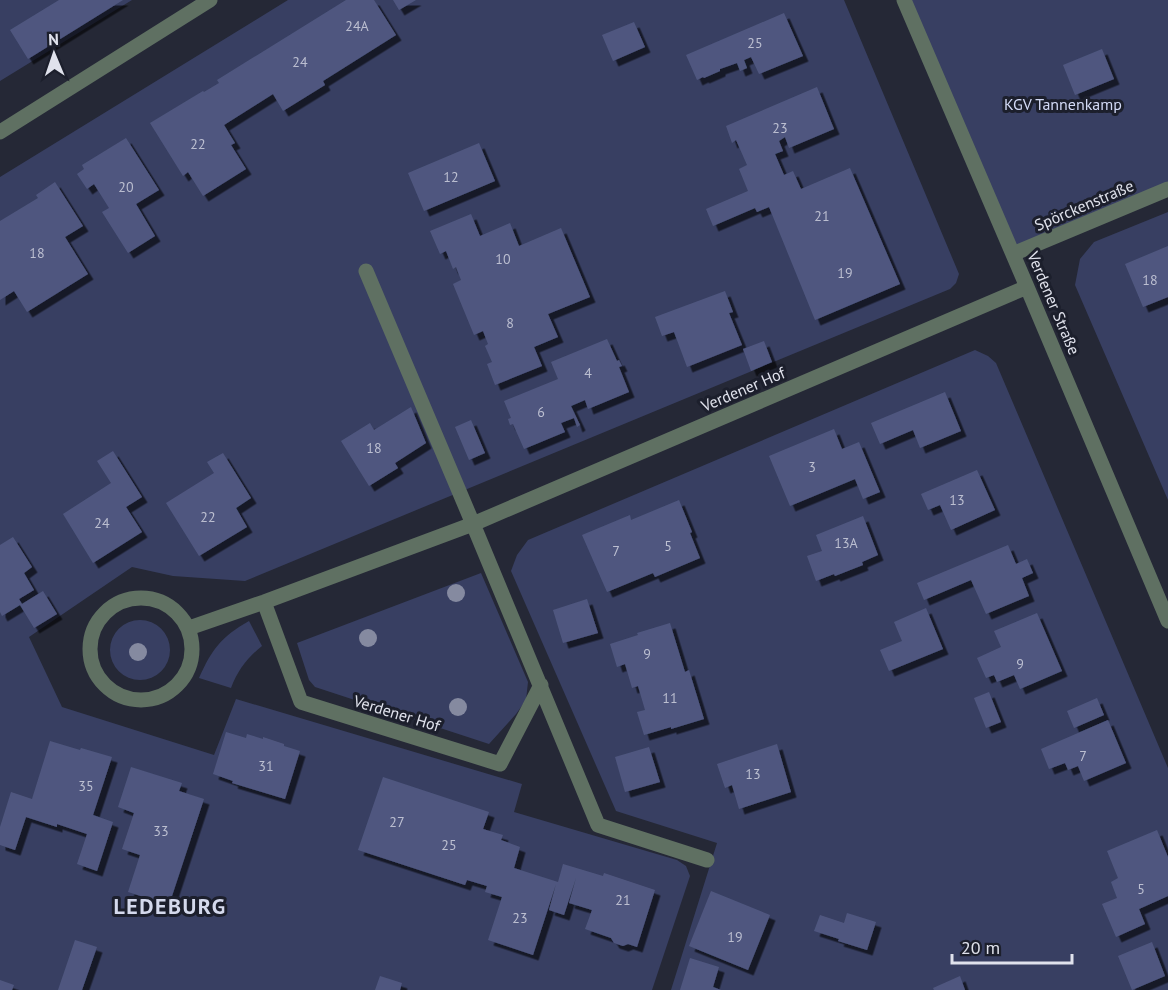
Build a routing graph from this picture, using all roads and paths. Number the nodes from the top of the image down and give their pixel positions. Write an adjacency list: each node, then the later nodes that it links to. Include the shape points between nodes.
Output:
1 (210, 0): 3 (street)
2 (904, 0): 5 (street, Verdener Straße)
3 (0, 132)
4 (1168, 189): 5 (street, Spörckenstraße)
5 (1013, 254): 7 (street, Verdener Straße)
6 (366, 271): 8 (street)
7 (1027, 287): 8 (street, Verdener Hof); 10 (street, Verdener Straße)
8 (473, 524): 9 (street, Verdener Hof); 12 (street)
9 (264, 602): 11 (street, Verdener Hof); 12 (street, Verdener Hof, via 301,702 500,764)
10 (1168, 621)
11 (189, 628): 11 (street, via 192,661 174,689 159,698 126,698 105,685 92,664 93,630 102,615 132,598 149,597 165,603 179,613)
12 (541, 685): 13 (street, via 598,825)
13 (707, 860)

